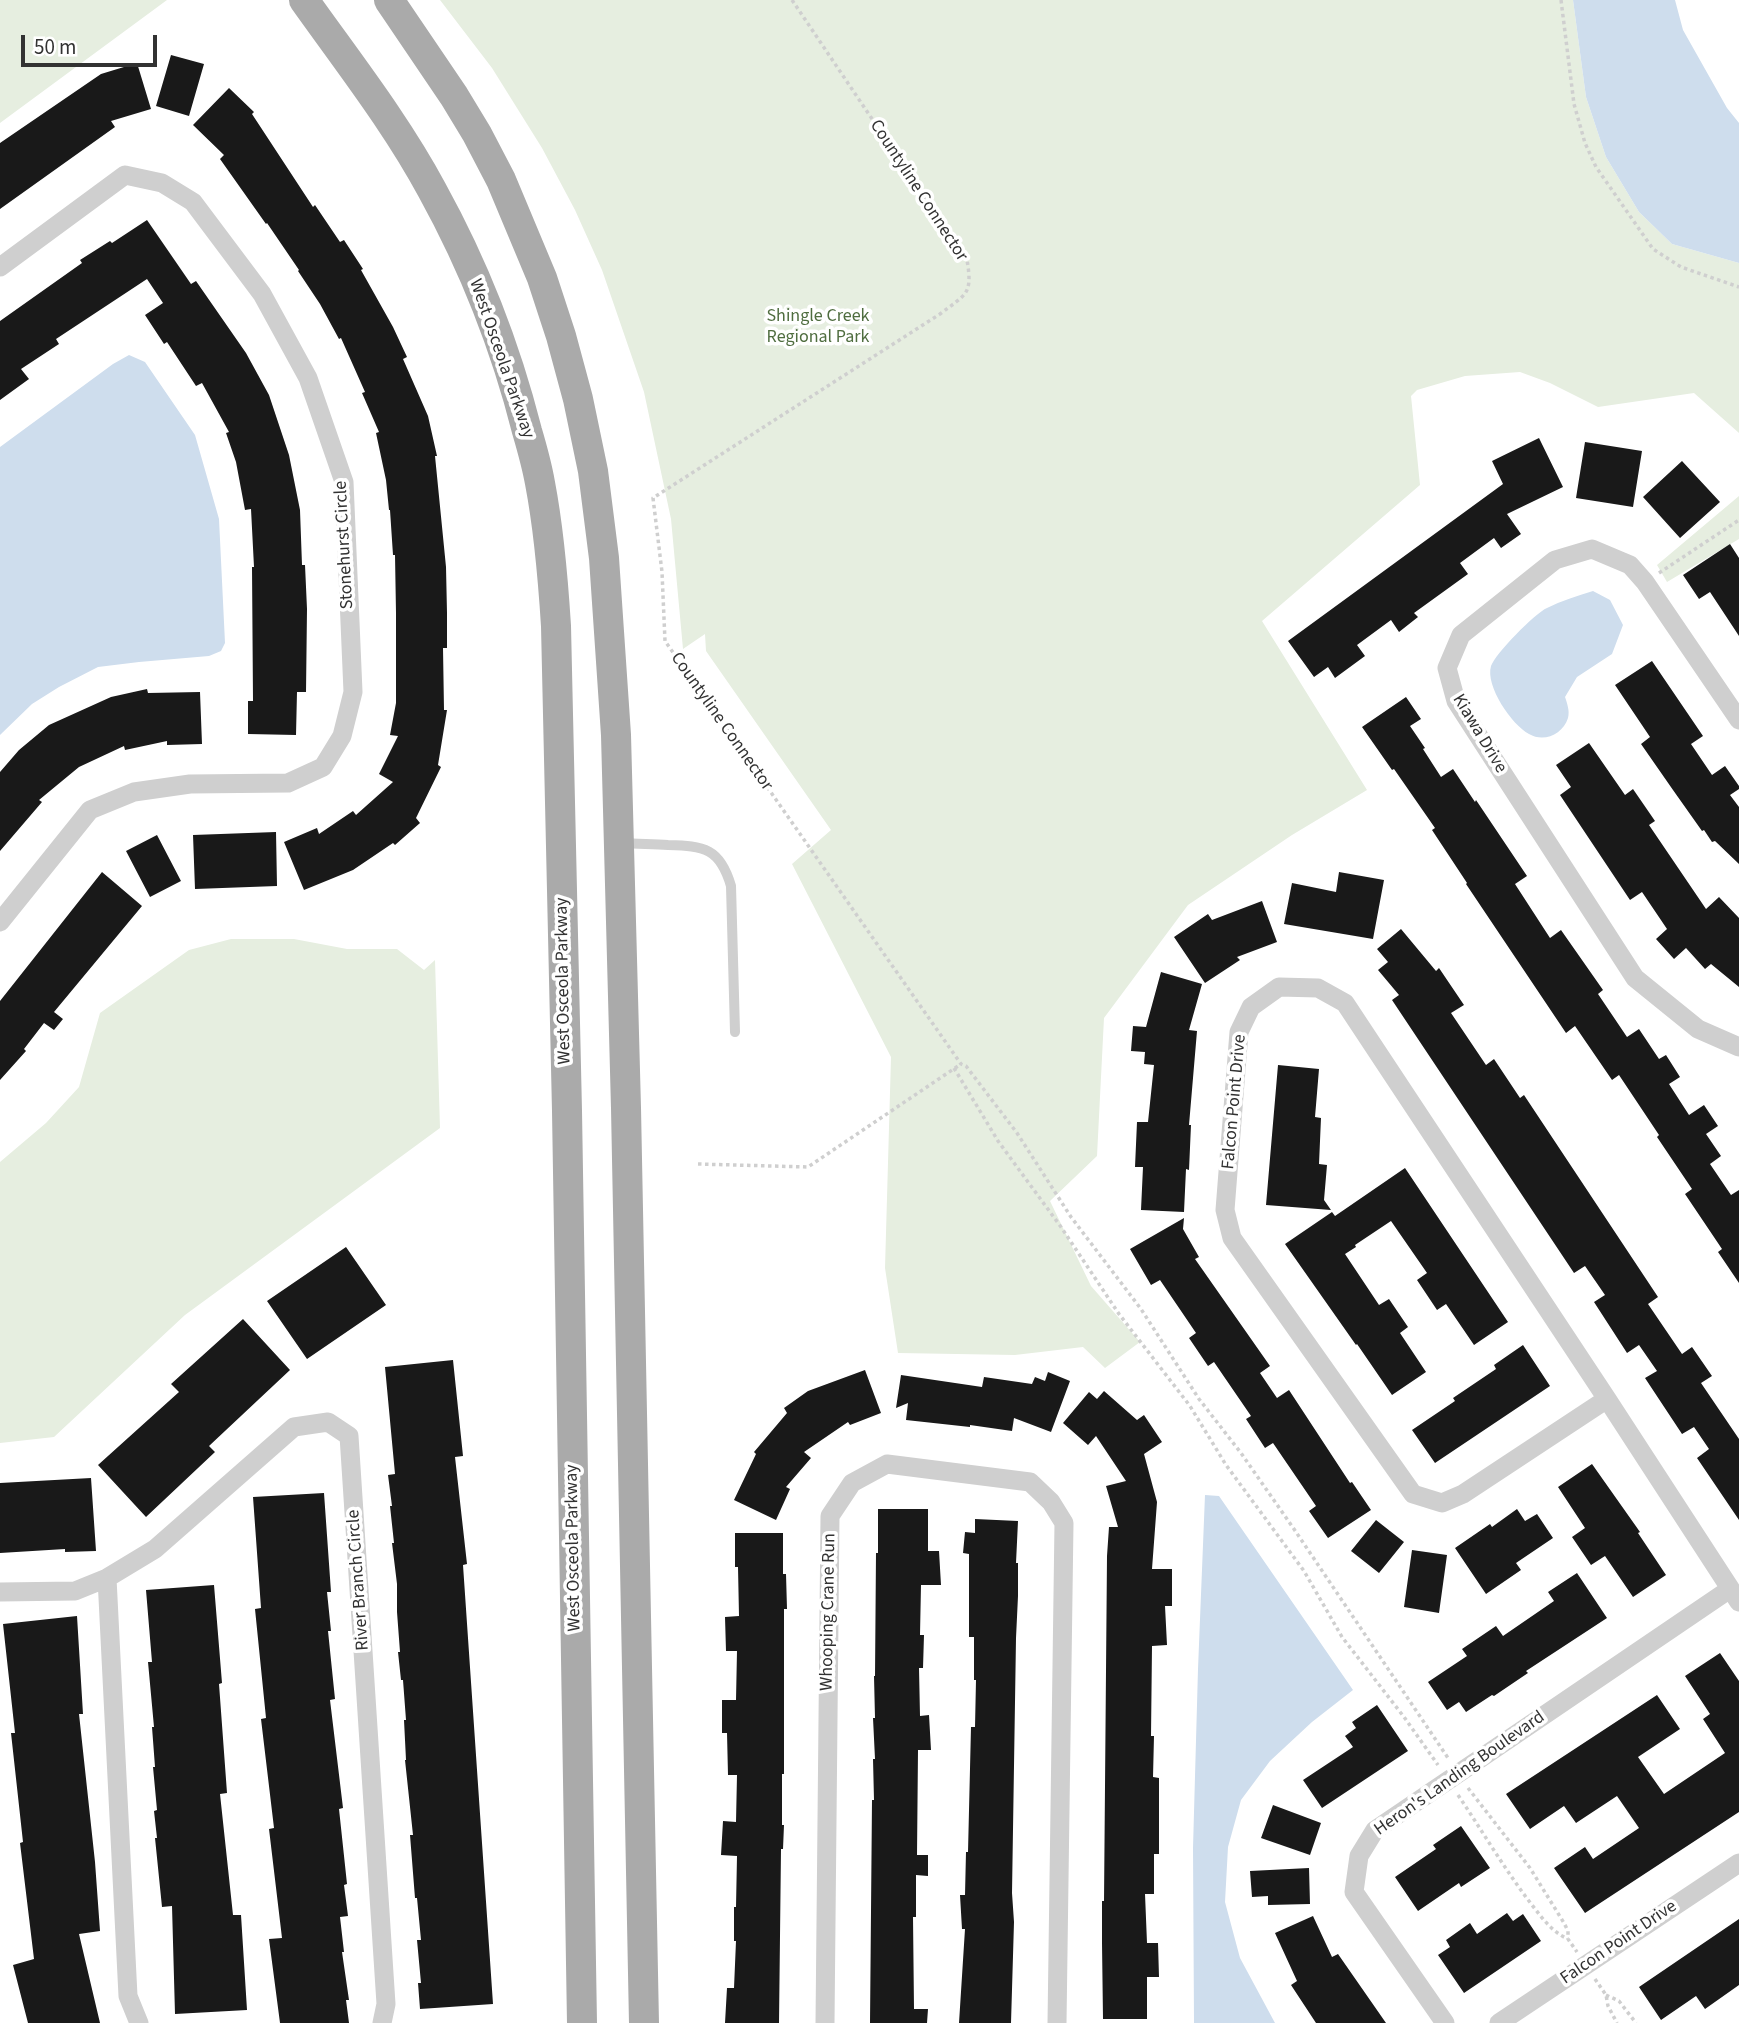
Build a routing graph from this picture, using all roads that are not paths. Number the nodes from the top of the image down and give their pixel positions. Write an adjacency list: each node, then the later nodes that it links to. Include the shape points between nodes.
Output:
1 (304, 0): 16 (main road, West Osceola Parkway, via 396,131 462,247 519,399 540,481 551,554 566,1083)
2 (389, 0): 5 (main road, via 454,96 501,180 561,336 593,471 604,558)
3 (0, 267): 6 (street, Stonehurst Circle, via 125,176 162,183 193,202 262,294 308,378 344,482 353,692 342,736 323,767 288,783 190,784 134,792 90,810)
4 (1739, 720): 8 (street, Kiawa Drive, via 1645,582 1630,565 1592,549 1555,560 1461,635 1447,668 1456,701 1635,978 1698,1029)
5 (619, 843): 7 (lane, via 696,846 720,861 731,886); 17 (main road)
6 (0, 922)
7 (735, 1032)
8 (1739, 1047)
9 (1607, 1399): 9 (street, Falcon Point Drive, via 1345,1003 1318,988 1279,988 1251,1007 1239,1032 1225,1210 1232,1238 1413,1494 1442,1503 1462,1494); 12 (street, Falcon Point Drive)
10 (107, 1578): 11 (street, River Branch Circle, via 75,1591); 14 (street, via 128,1996); 15 (street, River Branch Circle, via 155,1549 294,1427 328,1422 349,1436 386,2004)
11 (0, 1592)
12 (1735, 1596): 20 (street, Heron's Landing Boulevard, via 1375,1830 1359,1856 1354,1892)
13 (1739, 1863): 21 (street, Falcon Point Drive)
14 (139, 2023)
15 (382, 2023)
16 (582, 2023)
17 (644, 2023)
18 (825, 2023): 19 (street, Whooping Crane Run, via 830,1516 852,1483 887,1464 1030,1482 1064,1523)
19 (1056, 2023)
20 (1445, 2023)
21 (1499, 2023)

